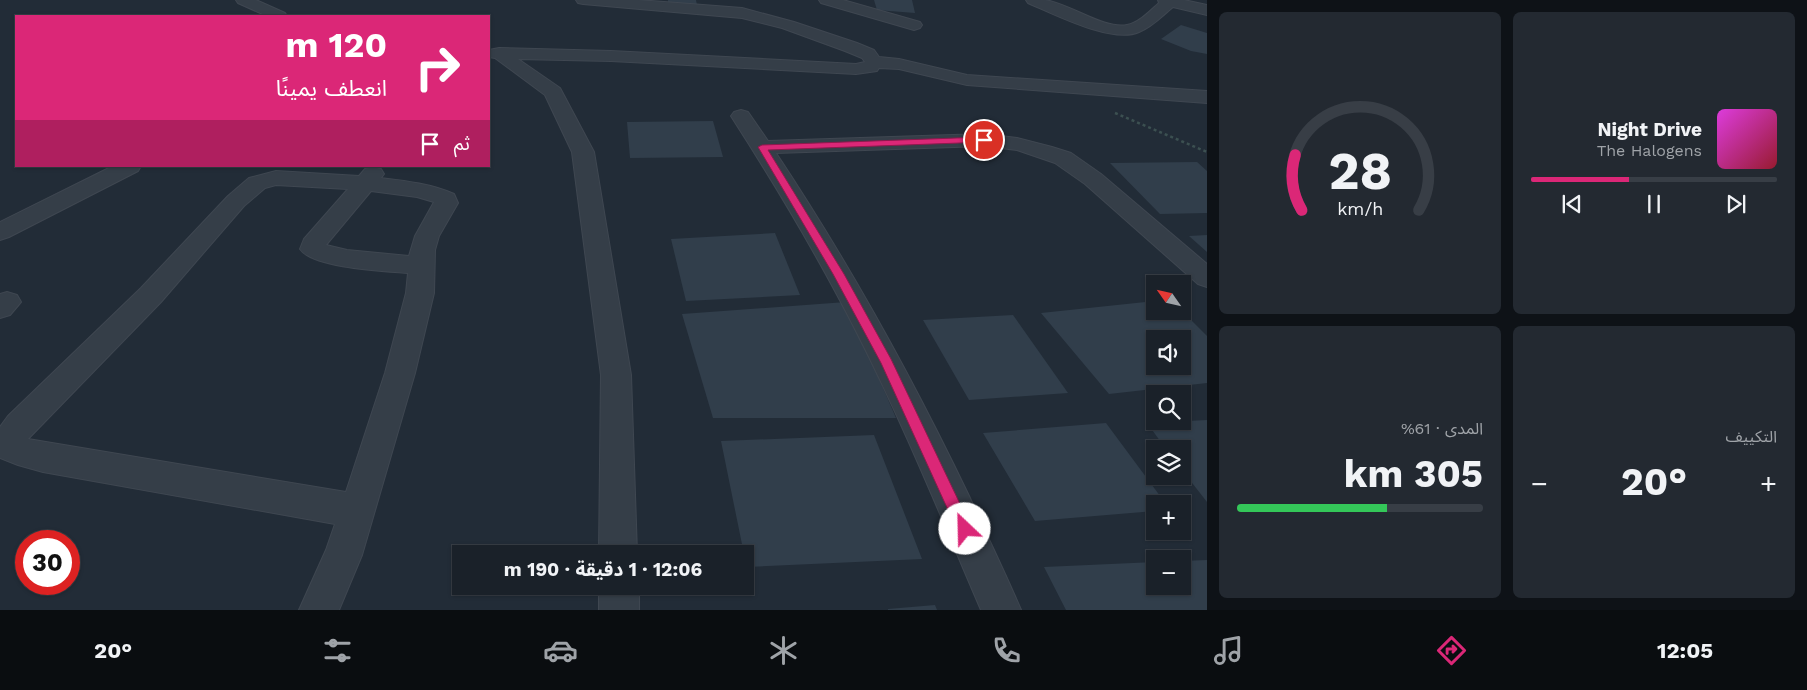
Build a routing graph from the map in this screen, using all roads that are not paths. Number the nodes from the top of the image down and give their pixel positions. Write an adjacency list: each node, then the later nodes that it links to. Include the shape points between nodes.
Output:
1 (243, 0): 8 (street)
2 (583, 0): 11 (street, via 749,14 851,47 868,54)
3 (826, 0): 6 (street)
4 (1033, 0): 5 (street, via 1122,30 1134,28)
5 (1168, 1): 7 (street)
6 (857, 5): 9 (street)
7 (1207, 10)
8 (277, 15)
9 (914, 25)
10 (494, 53): 11 (street, via 856,69 870,67); 22 (street, via 553,92 583,152 616,375)
11 (874, 62): 12 (street, via 899,64 967,80)
12 (1207, 97)
13 (741, 116): 14 (street)
14 (762, 147): 19 (street, via 984,140 1045,151 1063,158 1093,180); 26 (street, via 887,363)
15 (128, 167): 17 (street)
16 (371, 175): 18 (street, via 439,194 446,199 427,236); 18 (street, via 313,249 321,254); 20 (street, via 276,178 252,186 151,295)
17 (0, 232)
18 (420, 266): 21 (street, via 418,302)
19 (1207, 278)
20 (4, 440): 21 (street, via 18,451 43,458)
21 (358, 511): 24 (street)
22 (618, 545)
23 (618, 595): 25 (street)
24 (319, 610)
25 (619, 610)
26 (1001, 610)

